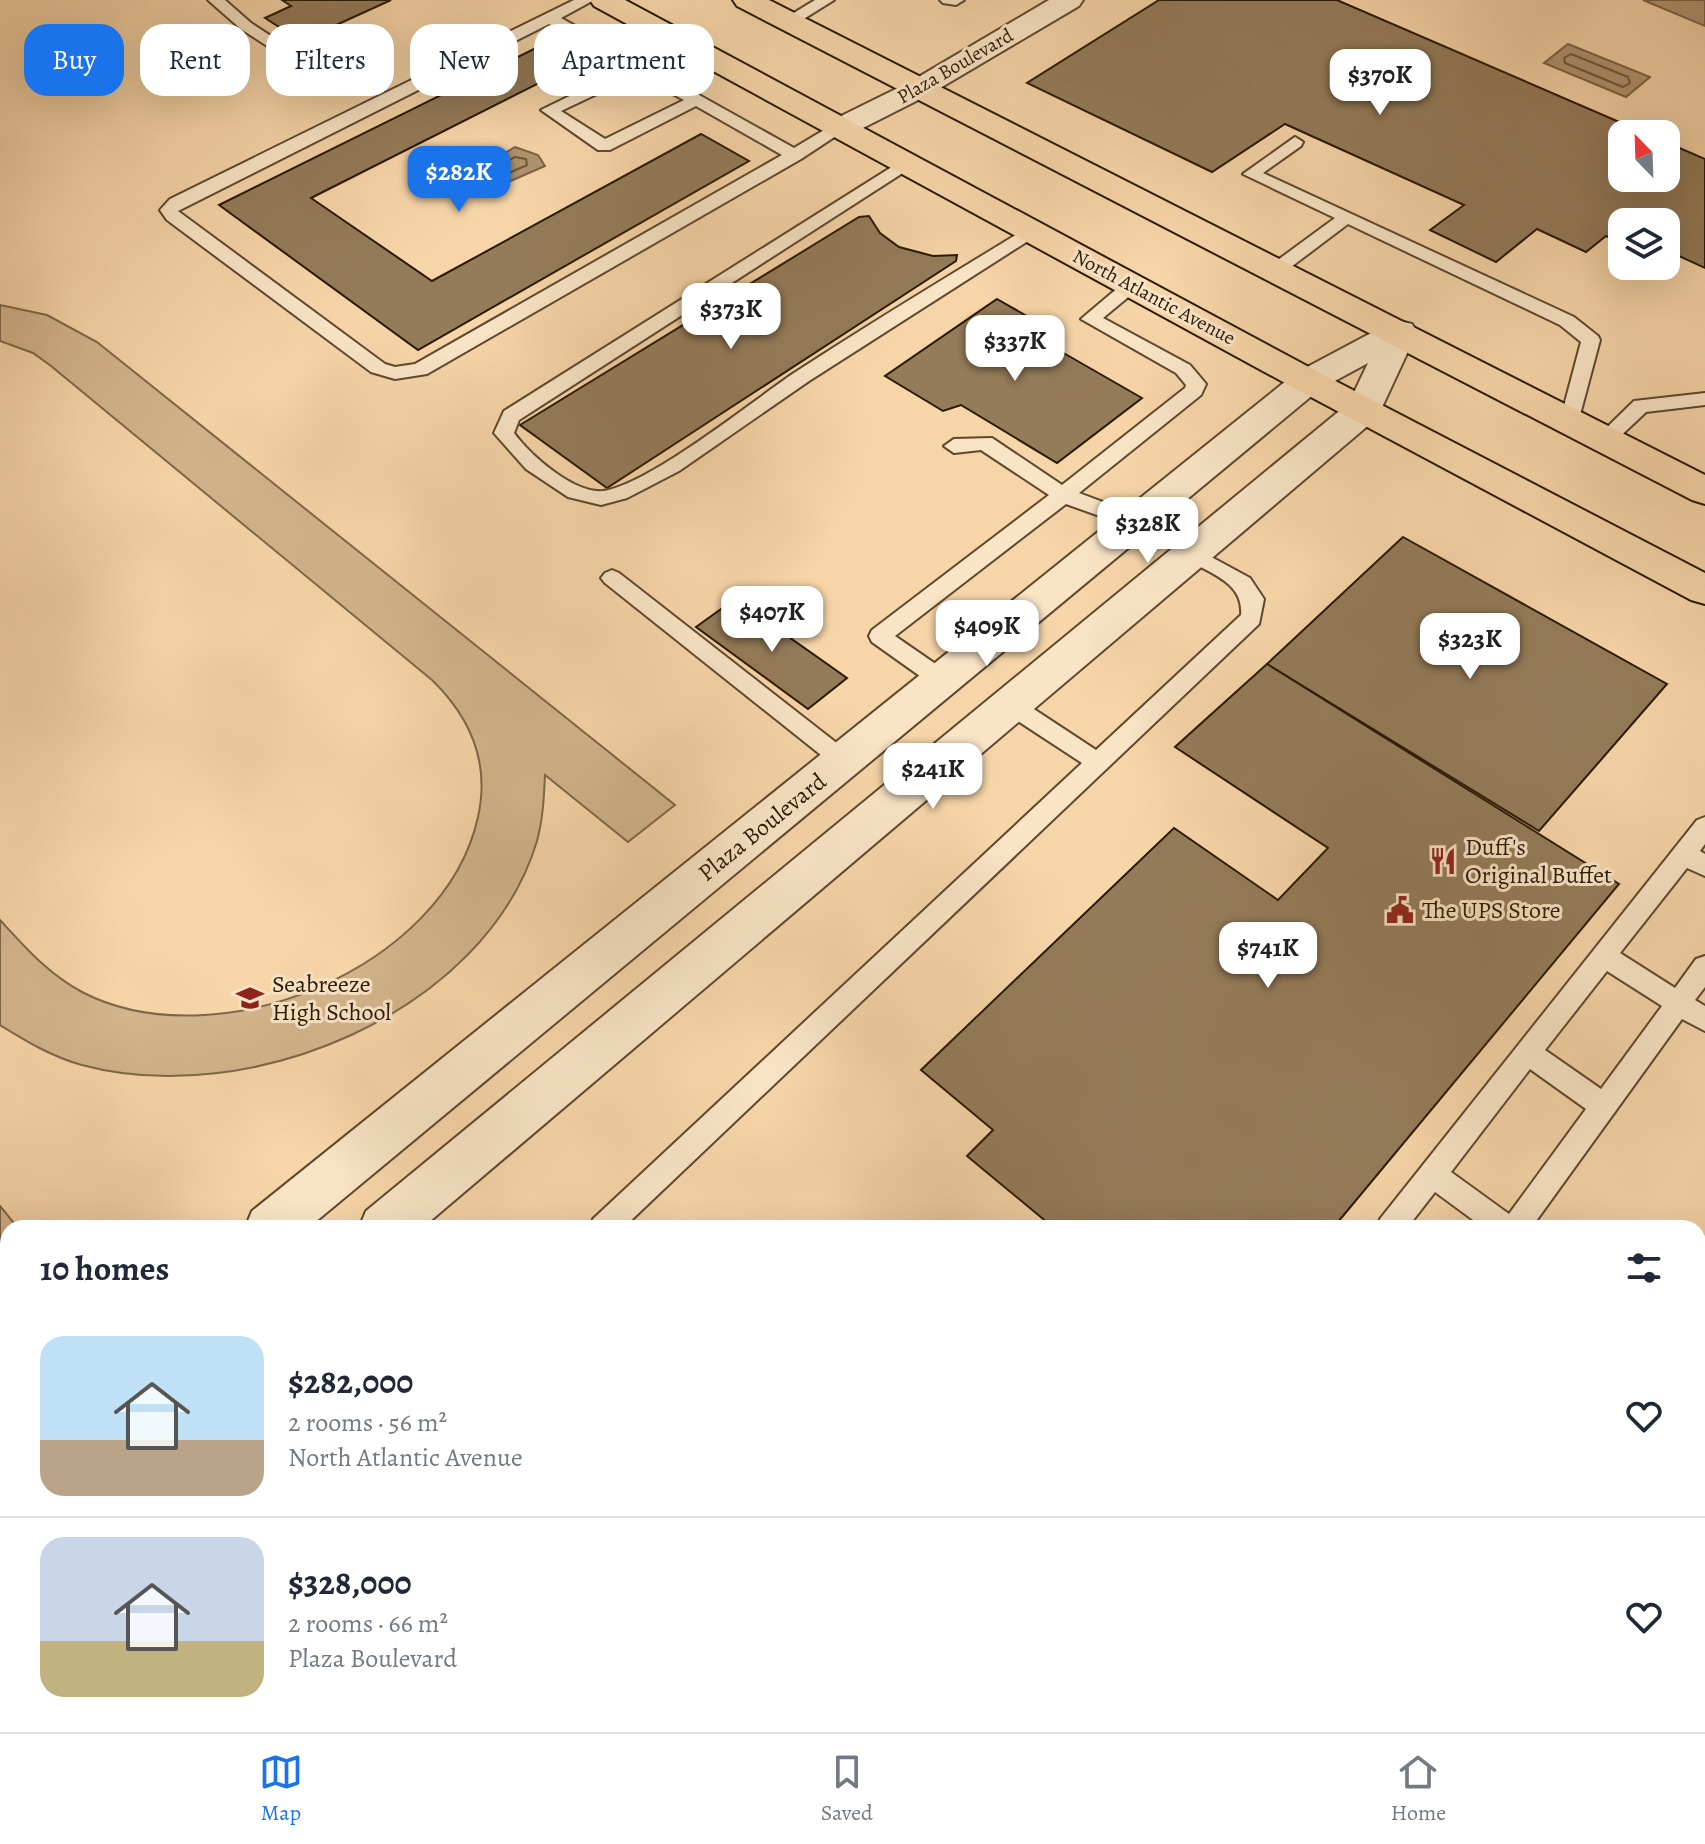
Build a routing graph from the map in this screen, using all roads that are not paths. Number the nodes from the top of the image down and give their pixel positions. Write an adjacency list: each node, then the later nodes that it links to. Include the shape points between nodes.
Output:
1 (216, 0): 12 (lane)
2 (586, 0): 9 (lane)
3 (604, 0): 17 (main road, North Atlantic Avenue)
4 (747, 0): 10 (main road)
5 (826, 0): 10 (lane)
6 (948, 0): 7 (lane)
7 (956, 0)
8 (1069, 0): 13 (street, Plaza Boulevard)
9 (550, 18): 11 (lane); 19 (lane, via 169,210 378,368 395,373 420,370)
10 (789, 22): 13 (main road)
11 (560, 24)
12 (266, 39)
13 (920, 88): 17 (street, Plaza Boulevard); 23 (main road)
14 (579, 96): 16 (lane, via 549,110 604,146)
15 (688, 96): 16 (lane)
16 (696, 100): 19 (lane)
17 (840, 128): 19 (lane); 20 (main road, North Atlantic Avenue)
18 (1295, 142): 21 (lane, via 1251,174)
19 (795, 155)
20 (906, 163): 22 (main road, North Atlantic Avenue); 22 (lane, via 511,416 504,433 513,448 571,492 600,499 639,487)
21 (1347, 217): 23 (lane); 29 (lane, via 1567,321 1591,340)
22 (1033, 232): 24 (main road, North Atlantic Avenue)
23 (1277, 269): 25 (main road)
24 (1132, 285): 26 (main road, North Atlantic Avenue); 33 (lane, via 1090,319 1183,369 1196,384 1194,391)
25 (1400, 332): 26 (street, Plaza Boulevard); 28 (street); 29 (main road)
26 (1308, 381): 28 (main road, North Atlantic Avenue); 34 (street, Plaza Boulevard)
27 (1704, 398): 30 (lane, via 1641,406)
28 (1364, 410): 35 (street); 37 (main road, North Atlantic Avenue)
29 (1570, 421): 30 (main road)
30 (1605, 439): 32 (main road)
31 (954, 446): 33 (lane, via 985,443)
32 (1705, 491)
33 (1063, 495): 34 (lane); 38 (lane, via 880,636)
34 (1136, 522): 35 (street); 38 (street, Plaza Boulevard)
35 (1191, 553): 39 (street); 41 (lane, via 1243,583 1253,599 1251,618)
36 (612, 578): 40 (lane)
37 (1705, 590)
38 (942, 680): 39 (street); 40 (street, Plaza Boulevard)
39 (1004, 708): 41 (lane); 52 (street)
40 (844, 761): 51 (street, Plaza Boulevard)
41 (1099, 763): 53 (lane)
42 (1705, 827): 43 (lane)
43 (1694, 860): 44 (lane)
44 (1604, 956): 46 (lane); 48 (lane)
45 (1705, 967): 46 (lane)
46 (1678, 1003): 47 (lane); 49 (lane)
47 (1705, 1020)
48 (1528, 1053): 49 (lane); 50 (lane)
49 (1603, 1106): 56 (lane)
50 (1432, 1174): 54 (lane); 55 (lane)
51 (280, 1220)
52 (394, 1220)
53 (612, 1220)
54 (1396, 1220)
55 (1495, 1220)
56 (1521, 1220)

